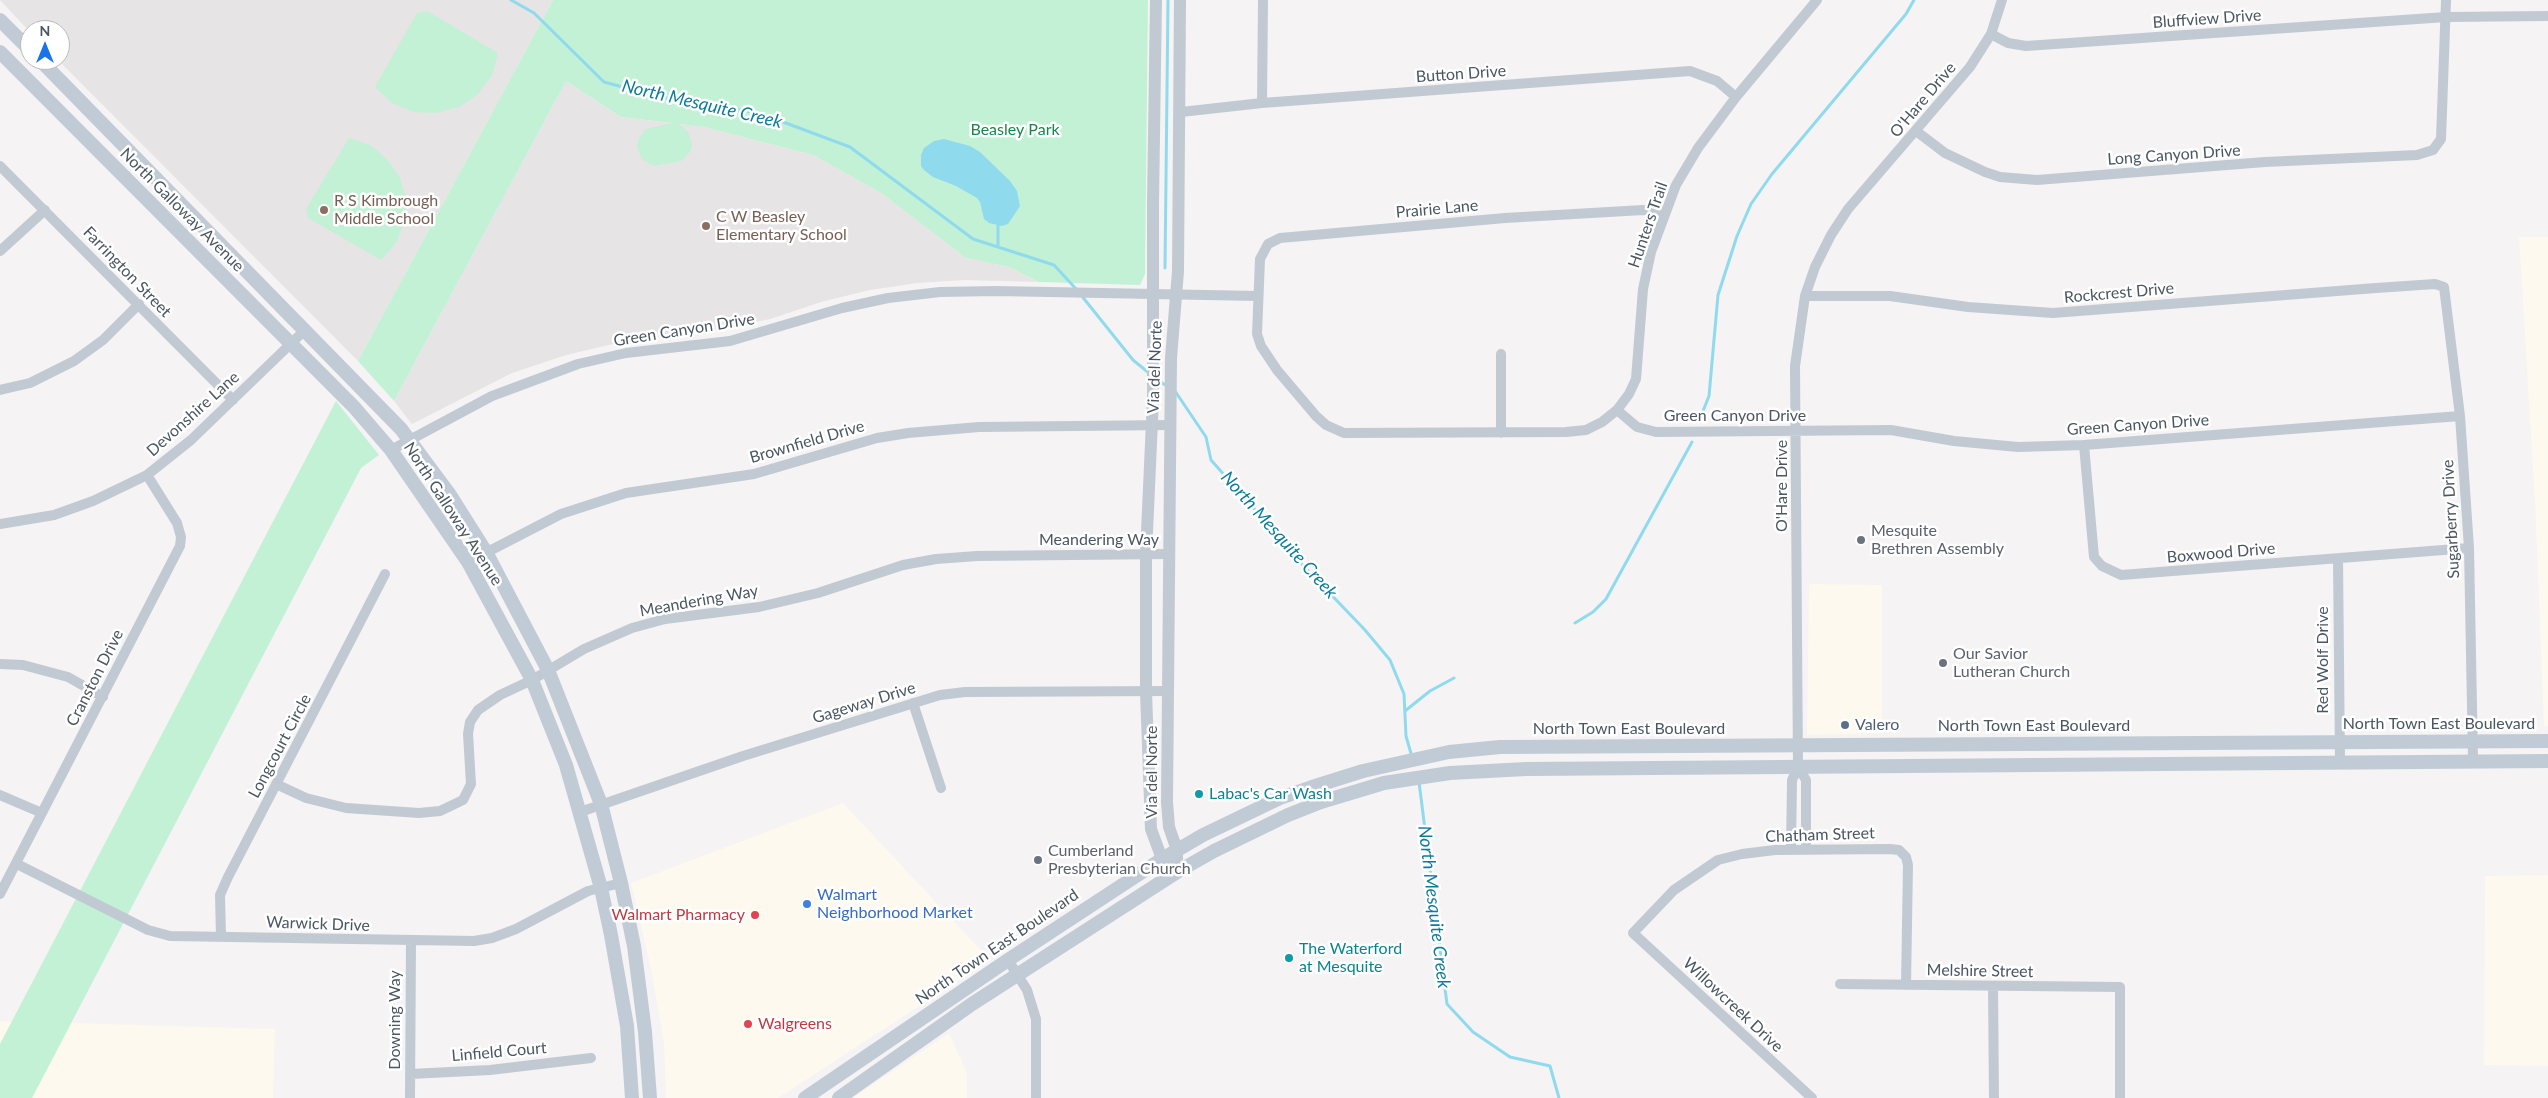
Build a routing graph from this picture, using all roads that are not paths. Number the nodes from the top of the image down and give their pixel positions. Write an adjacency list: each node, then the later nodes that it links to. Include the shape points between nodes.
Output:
1 (1156, 0): 25 (street, Via del Norte)
2 (1180, 0): 16 (street, Via del Norte)
3 (1263, 0): 15 (street)
4 (1817, 0): 14 (street, Hunters Trail)
5 (2002, 0): 10 (street, O'Hare Drive)
6 (2446, 0): 8 (street)
7 (2548, 16): 8 (street, Bluffview Drive)
8 (2446, 17): 10 (street, Bluffview Drive, via 2026,46 2008,43); 17 (street, Long Canyon Drive, via 2441,139 2433,150 2417,155 2265,162 2037,180 2000,177 1984,172 1945,153)
9 (0, 20): 11 (main road)
10 (1990, 34): 17 (street, O'Hare Drive, via 1970,67)
11 (20, 40)
12 (0, 52): 23 (main road, North Galloway Avenue)
13 (50, 70): 21 (main road, North Galloway Avenue)
14 (1736, 97): 15 (street, Button Drive, via 1717,81 1690,71); 20 (street, Hunters Trail, via 1698,148 1676,185)
15 (1262, 103): 16 (street, Button Drive)
16 (1181, 112): 26 (street, Via del Norte)
17 (1916, 131): 28 (street, O'Hare Drive, via 1844,215 1815,267)
18 (0, 166): 19 (street, Farrington Street)
19 (45, 210): 22 (street); 29 (street, Farrington Street)
20 (1666, 211): 27 (street, Prairie Lane, via 1505,218 1280,238 1268,244 1262,253); 35 (street, Hunters Trail, via 1643,289 1636,379)
21 (220, 242): 23 (main road); 30 (main road, North Galloway Avenue)
22 (0, 251)
23 (204, 256): 31 (main road, North Galloway Avenue)
24 (2435, 284): 28 (street, Rockcrest Drive, via 2053,313 1968,307 1890,296); 36 (street, Sugarberry Drive, via 2444,287)
25 (1154, 294): 26 (street); 37 (street, Via del Norte); 41 (street, Green Canyon Drive, via 964,291 888,298 730,341 626,353 578,364 492,396)
26 (1176, 294): 27 (street); 38 (street, Via del Norte)
27 (1258, 296): 40 (street, via 1257,334 1261,346 1277,370 1326,425 1356,434)
28 (1805, 296): 39 (street, O'Hare Drive, via 1796,366)
29 (138, 304): 33 (street, via 103,340 74,361 30,382); 34 (street, Farrington Street)
30 (306, 329): 31 (street, Devonshire Lane); 41 (main road, North Galloway Avenue)
31 (292, 343): 34 (street, Devonshire Lane); 43 (main road, North Galloway Avenue)
32 (1501, 354): 40 (street)
33 (0, 390)
34 (233, 400): 44 (street, Devonshire Lane, via 191,440)
35 (1617, 410): 39 (street, Green Canyon Drive, via 1637,427 1656,432); 40 (street, via 1586,430)
36 (2460, 416): 42 (street, Green Canyon Drive); 46 (street, Sugarberry Drive)
37 (1153, 425): 38 (street, Brownfield Drive); 47 (street, Brownfield Drive, via 979,427 908,432 754,474 626,493 561,514); 48 (street, Via del Norte)
38 (1170, 425): 49 (street, Via del Norte)
39 (1796, 431): 42 (street, Green Canyon Drive, via 1891,430 1954,441 2018,447); 65 (street, O'Hare Drive)
40 (1501, 433)
41 (410, 438): 43 (street, Green Canyon Drive); 47 (main road, North Galloway Avenue)
42 (2084, 445): 50 (street, Boxwood Drive, via 2094,557 2102,566 2122,575)
43 (391, 450): 51 (main road, North Galloway Avenue)
44 (147, 475): 45 (street, Devonshire Lane, via 54,516); 58 (street, Cranston Drive, via 177,523 180,546)
45 (0, 524)
46 (2469, 548): 50 (street, Boxwood Drive); 60 (street, Sugarberry Drive)
47 (486, 552): 51 (street, Brownfield Drive); 54 (main road, North Galloway Avenue)
48 (1146, 554): 49 (street, Meandering Way); 54 (street, Meandering Way, via 977,556 903,565 793,599 758,607 665,619 632,628 584,649); 57 (street, Via del Norte)
49 (1168, 554): 56 (street, Via del Norte)
50 (2338, 559): 63 (street, Red Wolf Drive)
51 (468, 562): 55 (main road, North Galloway Avenue)
52 (385, 574): 72 (street, Longcourt Circle)
53 (0, 664): 58 (street, via 23,665 68,677)
54 (548, 670): 55 (street, Meandering Way); 77 (main road, North Galloway Avenue)
55 (532, 680): 72 (street, Meandering Way, via 500,695 478,710 470,722 471,784 463,800 448,808 419,813 346,808 306,798); 78 (main road, North Galloway Avenue, via 566,765)
56 (1168, 691): 57 (street, Gageway Drive); 80 (street, Via del Norte, via 1167,802 1169,827)
57 (1146, 692): 59 (street, Gageway Drive, via 965,692); 83 (street, Via del Norte, via 1151,829)
58 (103, 697): 79 (street, Cranston Drive)
59 (913, 703): 74 (street); 77 (street, Gageway Drive)
60 (2474, 741): 61 (main road, North Town East Boulevard); 63 (main road, North Town East Boulevard); 66 (street, Sugarberry Drive)
61 (2548, 741)
62 (2230, 742): 63 (main road, North Town East Boulevard); 64 (main road, North Town East Boulevard); 69 (main road)
63 (2339, 742): 68 (street, Red Wolf Drive)
64 (1981, 744): 65 (main road, North Town East Boulevard); 70 (main road)
65 (1797, 745): 71 (street, O'Hare Drive); 73 (main road, North Town East Boulevard, via 1500,747 1449,752)
66 (2474, 760): 67 (main road, North Town East Boulevard); 68 (main road, North Town East Boulevard)
67 (2548, 761)
68 (2340, 762): 69 (main road, North Town East Boulevard)
69 (2230, 763): 70 (main road, North Town East Boulevard)
70 (1982, 766): 71 (main road, North Town East Boulevard)
71 (1798, 767): 76 (main road, North Town East Boulevard, via 1526,769 1450,773 1384,784); 81 (street, via 1792,780); 82 (street, via 1806,780)
72 (276, 784): 90 (street, Longcourt Circle, via 220,895)
73 (1312, 787): 76 (main road); 80 (main road, North Town East Boulevard, via 1280,798)
74 (941, 788)
75 (0, 796): 79 (street)
76 (1321, 802): 85 (main road, North Town East Boulevard, via 1274,821)
77 (601, 804): 78 (street, Gageway Drive); 86 (main road, North Galloway Avenue)
78 (580, 812): 87 (main road, North Galloway Avenue)
79 (42, 813): 84 (street, Cranston Drive)
80 (1177, 850): 83 (main road, North Town East Boulevard); 85 (street, Via del Norte)
81 (1791, 850): 82 (street, Chatham Street); 89 (street, Chatham Street, via 1742,854 1718,860 1674,890)
82 (1806, 850): 95 (street, Chatham Street, via 1890,849 1899,850 1906,856)
83 (1162, 859): 85 (street, Via del Norte); 92 (main road, North Town East Boulevard)
84 (17, 864): 88 (street, Cranston Drive); 90 (street, Warwick Drive, via 148,930 170,936)
85 (1177, 872): 93 (main road, North Town East Boulevard)
86 (622, 883): 87 (street, Warwick Drive); 97 (main road, North Galloway Avenue)
87 (602, 888): 91 (street, Warwick Drive, via 575,896 535,920 492,938); 98 (main road, North Galloway Avenue)
88 (0, 894)
89 (1633, 933): 109 (street, Willowcreek Drive)
90 (221, 936): 91 (street, Warwick Drive)
91 (410, 941): 101 (street, Downing Way)
92 (1008, 960): 93 (street); 100 (main road, North Town East Boulevard)
93 (1018, 974): 102 (main road, North Town East Boulevard); 108 (street, via 1036,1019)
94 (1840, 984): 95 (street, Melshire Street)
95 (1906, 985): 96 (street, Melshire Street)
96 (1993, 986): 110 (street); 111 (street, Melshire Street, via 2120,987)
97 (644, 1029): 98 (main road); 105 (main road, North Galloway Avenue)
98 (627, 1031): 104 (main road, North Galloway Avenue)
99 (591, 1058): 101 (street, Linfield Court, via 490,1070)
100 (851, 1067): 102 (main road); 106 (main road, North Town East Boulevard)
101 (410, 1074): 103 (street, Downing Way)
102 (861, 1082): 107 (main road, North Town East Boulevard)
103 (410, 1098)
104 (632, 1098)
105 (650, 1098)
106 (805, 1098)
107 (839, 1098)
108 (1036, 1098)
109 (1812, 1098)
110 (1994, 1098)
111 (2120, 1098)

